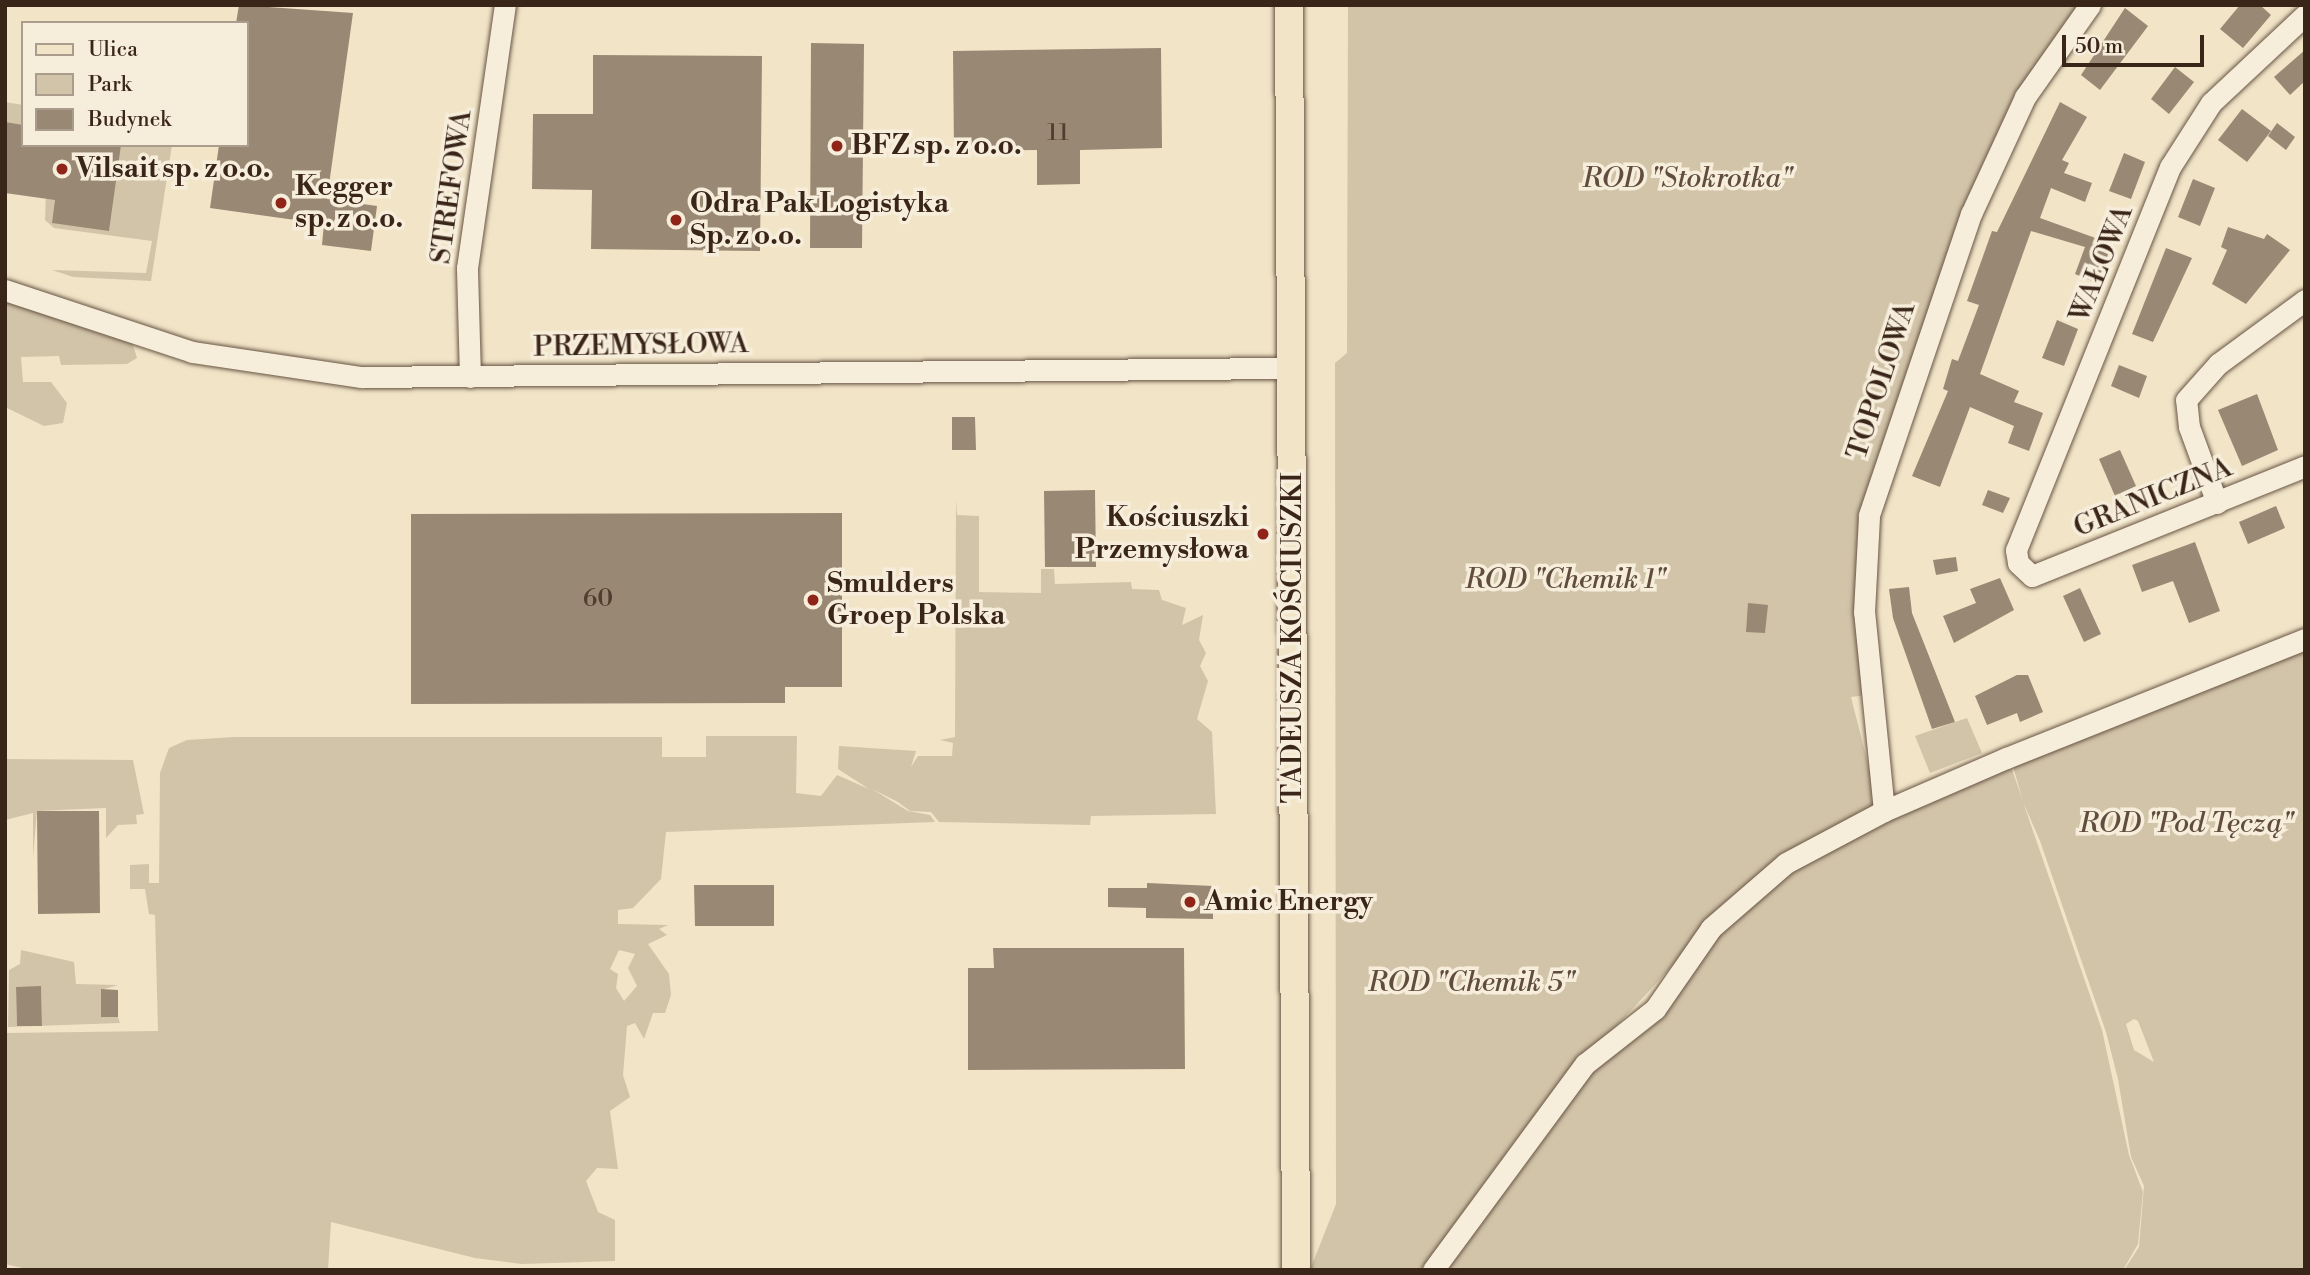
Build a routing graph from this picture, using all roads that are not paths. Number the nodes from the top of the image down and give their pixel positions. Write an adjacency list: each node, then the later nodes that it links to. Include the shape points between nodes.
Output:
1 (505, 5): 8 (street, STREFOWA, via 467,268)
2 (1289, 5): 7 (main road, TADEUSZA KOŚCIUSZKI)
3 (2090, 5): 13 (street, TOPOLOWA, via 2025,97 1971,214 1869,515 1864,612)
4 (2305, 15): 11 (street, WAŁOWA, via 2211,103 2170,167 2016,550)
5 (5, 290): 8 (street, PRZEMYSŁOWA, via 118,330 253,365 360,377)
6 (2305, 300): 10 (street, via 2218,364 2186,400 2189,427)
7 (1290, 369): 8 (street, PRZEMYSŁOWA); 14 (main road, TADEUSZA KOŚCIUSZKI)
8 (470, 377)
9 (2305, 466): 10 (street, GRANICZNA)
10 (2217, 503): 11 (street, GRANICZNA, via 2032,576)
11 (2022, 571)
12 (2305, 639): 13 (street)
13 (1884, 811): 15 (street, via 1786,863 1711,928 1655,1009 1597,1051 1560,1094)
14 (1296, 1270)
15 (1433, 1270)

